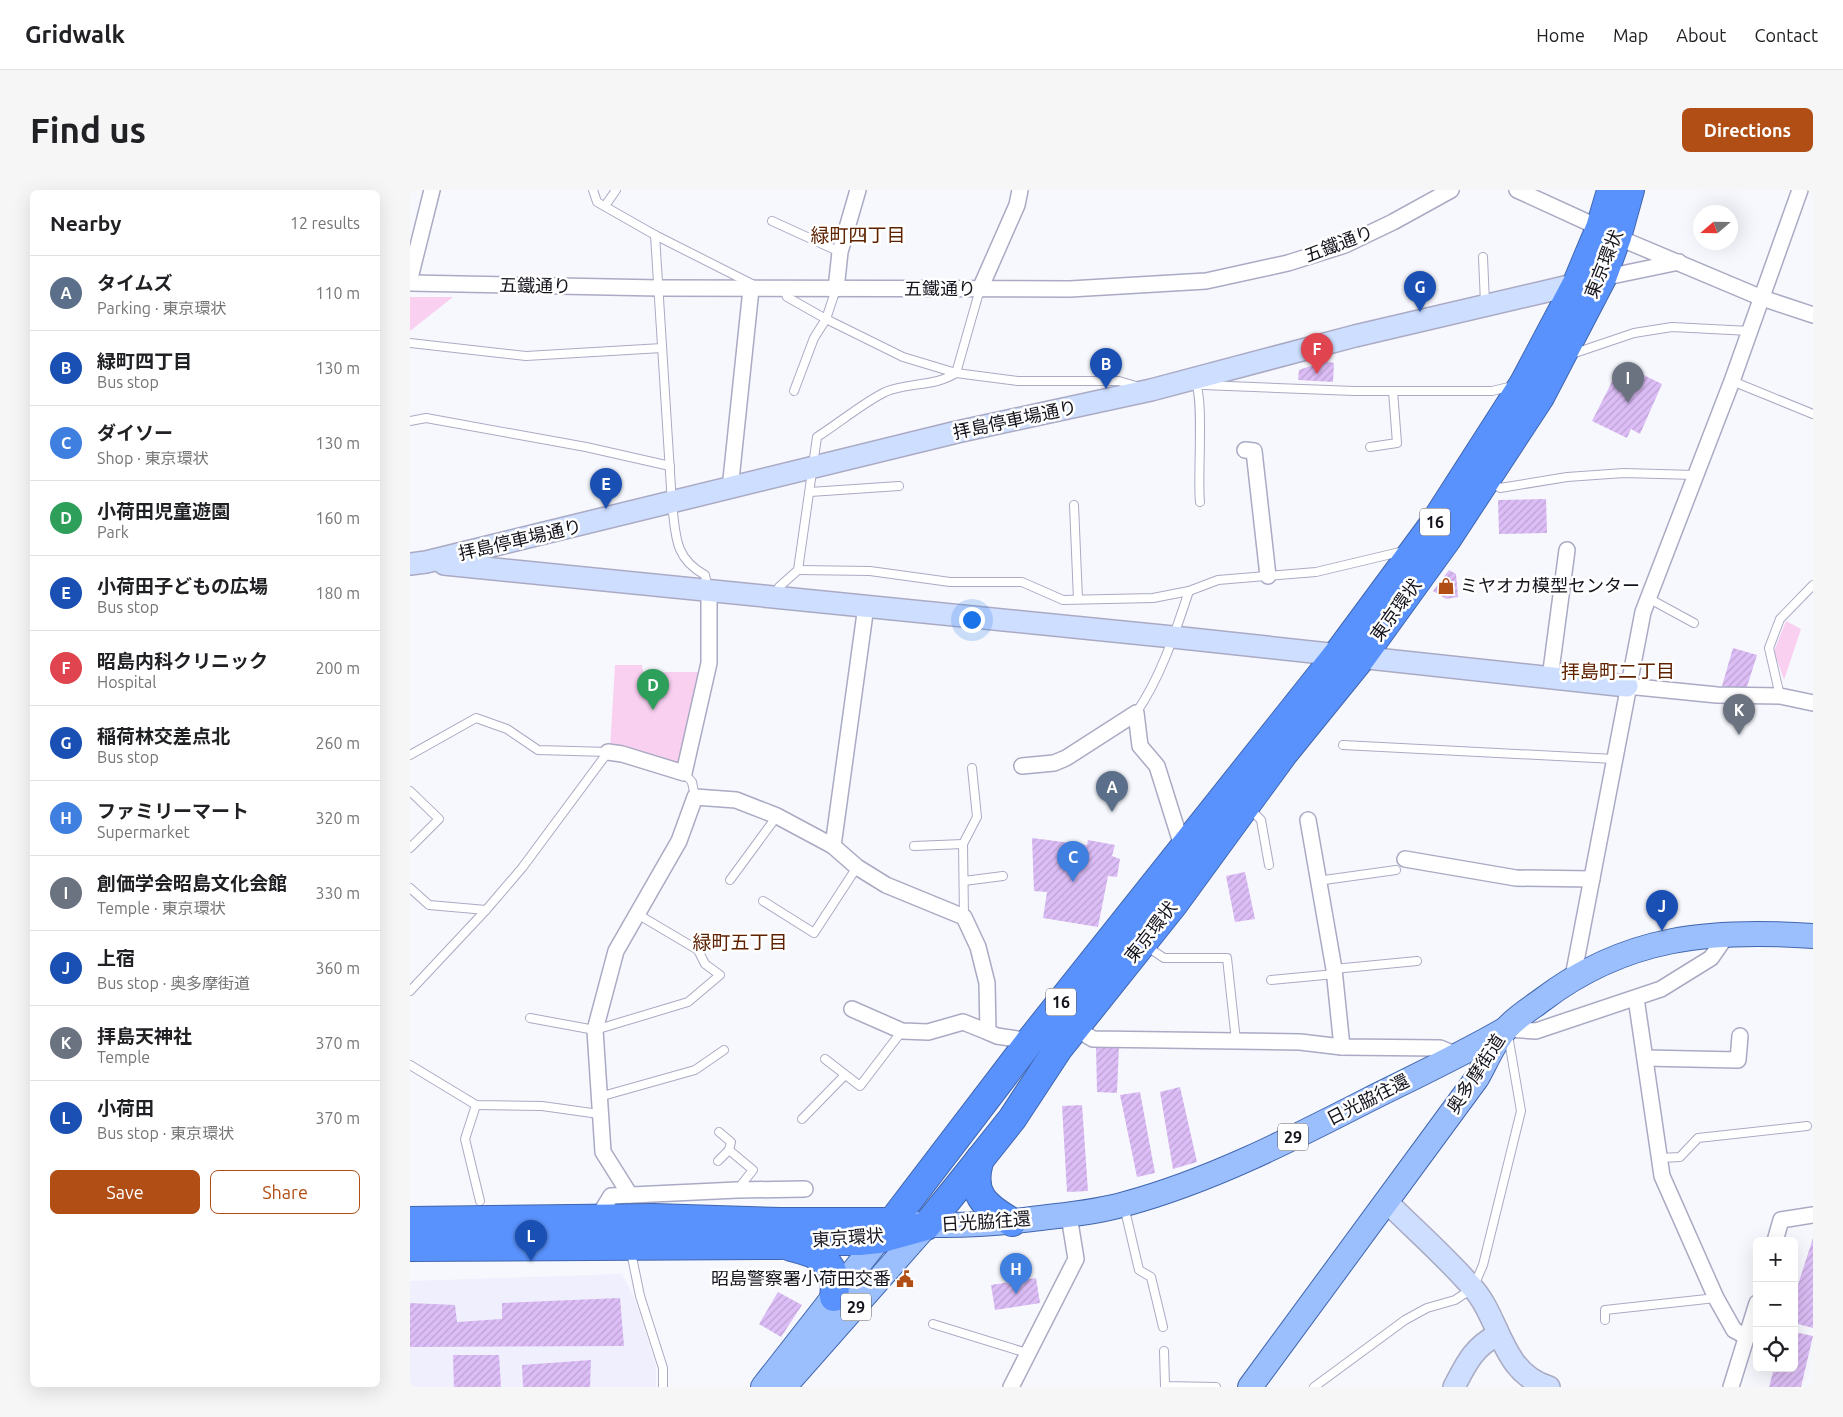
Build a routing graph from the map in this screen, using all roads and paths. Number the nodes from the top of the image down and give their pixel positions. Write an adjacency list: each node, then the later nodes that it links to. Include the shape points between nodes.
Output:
1 (432, 190): 18 (street)
2 (593, 190): 11 (lane, via 597,202)
3 (616, 190): 11 (lane)
4 (858, 190): 15 (street)
5 (1020, 190): 25 (street, via 1018,205)
6 (1451, 190): 25 (street, 五鐵通り, via 1345,245 1288,263 1206,281 1078,289)
7 (1517, 190): 13 (street)
8 (1611, 190): 13 (highway, 東京環状 / 16)
9 (1630, 190): 13 (highway, 東京環状 / 16)
10 (1800, 190): 26 (street)
11 (605, 206): 14 (lane)
12 (772, 221): 15 (lane)
13 (1609, 232): 17 (street); 19 (highway, 東京環状 / 16)
14 (655, 235): 21 (lane); 22 (lane)
15 (840, 252): 24 (street)
16 (1483, 257): 27 (lane)
17 (1679, 262): 19 (street, 拝島停車場通り); 26 (street)
18 (410, 278)
19 (1590, 281): 27 (street, 拝島停車場通り); 33 (highway, 東京環状 / 16); 37 (highway, 東京環状 / 16)
20 (410, 283): 21 (street, 五鐵通り)
21 (659, 288): 22 (street, 五鐵通り); 32 (lane)
22 (756, 289): 23 (street, 五鐵通り); 50 (street)
23 (784, 289): 24 (street, 五鐵通り); 29 (lane, via 787,297)
24 (836, 289): 25 (street, 五鐵通り); 29 (lane)
25 (980, 289): 34 (lane)
26 (1762, 298): 28 (street); 30 (street)
27 (1485, 305): 36 (street, 拝島停車場通り, via 1356,336)
28 (1813, 315)
29 (826, 319): 34 (lane, via 903,357); 40 (lane, via 814,338)
30 (1750, 331): 33 (lane, via 1672,327 1634,333); 35 (street)
31 (410, 343): 32 (lane, via 526,356)
32 (662, 348): 45 (lane)
33 (1560, 358): 48 (highway, 東京環状 / 16, via 1540,397)
34 (956, 373): 38 (lane, via 1018,381 1119,381); 46 (lane, via 944,381 885,392 818,437)
35 (1732, 381): 41 (lane); 47 (street)
36 (1195, 382): 38 (street, 拝島停車場通り); 39 (lane); 52 (lane, via 1200,402 1197,483)
37 (1524, 383): 39 (lane, via 1492,391); 55 (highway, 東京環状 / 16)
38 (1151, 390): 46 (street, 拝島停車場通り, via 956,432)
39 (1393, 391): 43 (lane, via 1397,443)
40 (794, 392)
41 (1813, 414)
42 (410, 421): 45 (lane, via 426,418)
43 (1370, 447)
44 (1245, 450): 59 (street, via 1254,450)
45 (670, 466): 53 (lane)
46 (812, 468): 50 (street, 拝島停車場通り); 51 (lane)
47 (1695, 475): 48 (lane, via 1624,473 1567,477 1500,488); 64 (street)
48 (1487, 479): 69 (highway, 東京環状 / 16, via 1447,539)
49 (898, 486): 51 (lane)
50 (730, 489): 53 (street, 拝島停車場通り)
51 (810, 492): 58 (lane)
52 (1200, 502)
53 (672, 504): 57 (street, 拝島停車場通り); 61 (lane, via 678,548 689,567 705,575)
54 (1074, 505): 65 (lane)
55 (1415, 549): 59 (lane, via 1316,572); 69 (highway, 東京環状 / 16)
56 (1567, 550): 70 (street)
57 (415, 566): 61 (street)
58 (798, 570): 63 (lane, via 779,587); 65 (lane, via 870,571 950,582 1022,582 1063,600)
59 (1268, 576): 62 (lane, via 1218,580)
60 (1813, 585): 72 (lane, via 1780,619 1769,648)
61 (708, 591): 63 (street); 81 (street, via 709,663)
62 (1189, 591): 65 (lane, via 1153,598); 68 (lane)
63 (775, 598): 66 (street)
64 (1648, 598): 67 (lane); 71 (street)
65 (1078, 600)
66 (866, 606): 68 (street); 88 (street)
67 (1694, 622)
68 (1173, 637): 69 (street); 74 (lane, via 1148,696)
69 (1349, 656): 70 (street); 84 (highway, 東京環状 / 16); 91 (highway, 東京環状 / 16)
70 (1550, 678): 71 (street)
71 (1627, 686): 72 (street, via 1717,696); 78 (street)
72 (1780, 696): 73 (street)
73 (1813, 702)
74 (1136, 713): 79 (street, via 1066,758 1054,763); 91 (street, via 1140,746 1157,766)
75 (1343, 744): 78 (lane)
76 (608, 752): 77 (lane, via 538,750 507,729 476,718); 81 (street); 102 (lane, via 522,868)
77 (410, 755)
78 (1614, 759): 96 (street)
79 (1022, 766)
80 (972, 768): 87 (lane, via 977,816)
81 (684, 773): 83 (lane, via 692,782)
82 (410, 791): 90 (lane, via 439,819)
83 (695, 797): 85 (street, via 736,800); 103 (street, via 679,841)
84 (1246, 804): 92 (lane, via 1261,820); 107 (highway, 東京環状 / 16)
85 (777, 816): 88 (street); 97 (lane)
86 (1308, 820): 99 (street)
87 (963, 844): 89 (lane); 98 (lane)
88 (833, 846): 94 (street)
89 (914, 846)
90 (410, 848)
91 (1183, 849): 122 (highway, 東京環状 / 16)
92 (1269, 865)
93 (1401, 865): 96 (street, via 1516,878); 99 (lane)
94 (857, 867): 101 (lane, via 814,933); 104 (street, via 886,885)
95 (1003, 876): 98 (lane)
96 (1592, 879): 110 (street)
97 (730, 880)
98 (964, 881): 104 (lane)
99 (1317, 881): 109 (street)
100 (410, 888): 102 (lane, via 429,905)
101 (762, 901)
102 (486, 910): 112 (lane)
103 (639, 915): 118 (street, via 616,951); 118 (lane, via 698,950 705,964 720,975 688,1002)
104 (964, 917): 120 (street, via 978,947 987,983)
105 (1727, 935): 106 (main road, 奥多摩街道 / 29); 110 (main road, 奥多摩街道 / 29, via 1693,937 1630,950); 113 (street, via 1711,958 1661,989)
106 (1813, 936)
107 (1142, 944): 116 (highway, 東京環状 / 16); 123 (lane, via 1164,958 1227,958)
108 (1417, 961): 109 (lane)
109 (1335, 972): 111 (lane); 124 (street)
110 (1573, 978): 117 (main road, 奥多摩街道 / 29)
111 (1271, 980)
112 (410, 991)
113 (1636, 998): 117 (street, via 1536,1031); 127 (street)
114 (852, 1009): 119 (street)
115 (530, 1018): 118 (lane)
116 (1075, 1028): 123 (street, via 1093,1039); 139 (highway, 東京環状 / 16)
117 (1506, 1029): 126 (main road, 日光脇往還 / 29); 146 (main road, 奥多摩街道 / 29, via 1477,1078); 159 (lane, via 1521,1111 1484,1265)
118 (594, 1030): 131 (street)
119 (902, 1031): 120 (street, via 928,1032 963,1022); 130 (lane, via 860,1086)
120 (988, 1032): 122 (street)
121 (1740, 1036): 127 (street, via 1738,1060)
122 (1030, 1041): 154 (highway, 東京環状 / 16)
123 (1236, 1041): 124 (street, via 1300,1042)
124 (1342, 1047): 126 (street, via 1440,1048)
125 (724, 1050): 131 (lane, via 695,1070)
126 (1459, 1056): 147 (main road, 日光脇往還 / 29, via 1248,1158 1182,1187)
127 (1645, 1058): 138 (street)
128 (825, 1059): 130 (lane)
129 (410, 1065): 132 (lane)
130 (844, 1075): 134 (lane)
131 (598, 1097): 133 (street)
132 (476, 1105): 133 (lane, via 542,1106); 144 (lane, via 465,1139)
133 (599, 1114): 143 (street, via 603,1152)
134 (802, 1120)
135 (1807, 1126): 138 (lane, via 1698,1138 1680,1157)
136 (719, 1132): 137 (lane, via 731,1142)
137 (729, 1150): 140 (lane); 142 (lane, via 753,1170)
138 (1660, 1158): 161 (street, via 1662,1176)
139 (980, 1159): 152 (highway, via 976,1182 980,1196); 153 (highway, 東京環状 / 16)
140 (718, 1161)
141 (805, 1189): 142 (street)
142 (737, 1190): 143 (street)
143 (630, 1195): 150 (street, via 611,1196)
144 (480, 1201): 145 (highway); 150 (highway, via 552,1200)
145 (410, 1202)
146 (1387, 1202): 159 (street); 175 (main road, 奥多摩街道 / 29)
147 (1124, 1205): 149 (main road, 日光脇往還 / 29); 165 (lane, via 1139,1270 1151,1277)
148 (1813, 1215): 155 (street, via 1780,1220)
149 (1069, 1216): 152 (main road, 日光脇往還 / 29); 169 (street, via 1076,1259)
150 (588, 1219): 151 (highway, 東京環状); 154 (highway, 東京環状, via 780,1222)
151 (410, 1221)
152 (1012, 1222): 153 (main road, 日光脇往還 / 29)
153 (926, 1226): 154 (highway, 東京環状); 172 (main road, 29)
154 (886, 1231): 156 (highway, 東京環状, via 858,1241 800,1241); 160 (main road, 29)
155 (1776, 1237)
156 (771, 1245): 158 (highway, 東京環状); 160 (highway, via 811,1252 825,1260 833,1273)
157 (410, 1248): 158 (highway, 東京環状)
158 (627, 1251): 170 (lane, via 663,1368)
159 (1473, 1288): 166 (street); 176 (lane, via 1455,1300 1427,1308 1405,1320)
160 (834, 1296): 171 (main road, 29)
161 (1716, 1298): 163 (lane, via 1605,1310); 167 (street, via 1734,1330)
162 (1753, 1317): 167 (street)
163 (1605, 1320)
164 (933, 1324): 169 (lane)
165 (1163, 1327)
166 (1498, 1335): 177 (street, via 1485,1341 1471,1354); 178 (street, via 1517,1368 1526,1377)
167 (1747, 1337): 179 (street)
168 (1164, 1351): 174 (lane, via 1165,1386)
169 (1027, 1353): 173 (street)
170 (663, 1387)
171 (763, 1387)
172 (784, 1387)
173 (1011, 1387)
174 (1216, 1387)
175 (1250, 1387)
176 (1314, 1387)
177 (1454, 1387)
178 (1549, 1387)
179 (1731, 1387)

